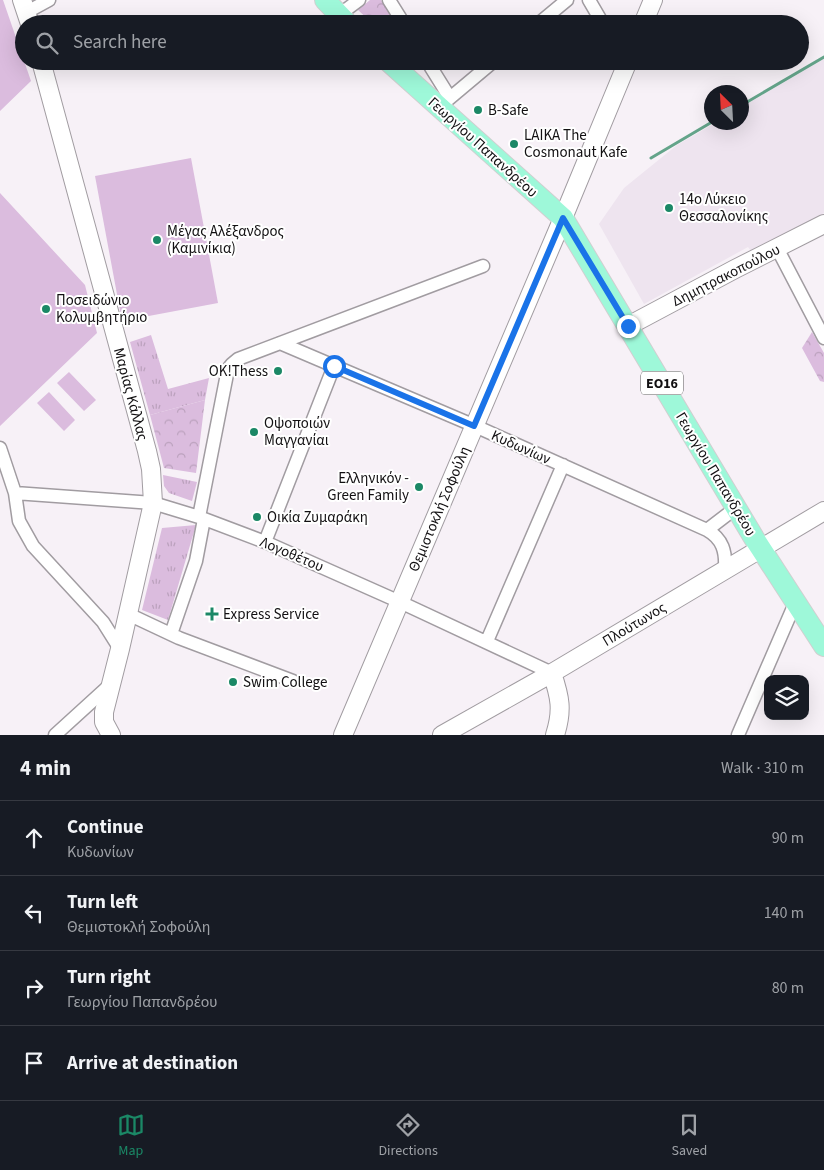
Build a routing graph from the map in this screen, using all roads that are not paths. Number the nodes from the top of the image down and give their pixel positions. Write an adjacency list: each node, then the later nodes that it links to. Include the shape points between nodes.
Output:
1 (49, 0): 8 (street)
2 (325, 0): 9 (main road)
3 (359, 0): 10 (street)
4 (389, 0): 11 (street)
5 (567, 0): 12 (street)
6 (589, 0): 13 (street)
7 (653, 0): 14 (main road)
8 (26, 12)
9 (338, 15)
10 (347, 15)
11 (398, 15)
12 (549, 15)
13 (598, 15)
14 (647, 15)
15 (42, 70): 33 (main road, Μαρίας Κάλλας, via 147,451)
16 (400, 70): 20 (main road, Γεωργίου Παπανδρέου / ΕΟ16)
17 (431, 70): 20 (street)
18 (483, 70): 20 (street)
19 (623, 70): 21 (main road, Θεμιστοκλή Σοφούλη)
20 (444, 103): 21 (main road, Γεωργίου Παπανδρέου / ΕΟ16)
21 (563, 218): 25 (main road, Γεωργίου Παπανδρέου / ΕΟ16); 29 (main road, Θεμιστοκλή Σοφούλη)
22 (824, 224): 23 (main road, Δημητρακοπούλου)
23 (777, 248): 25 (main road, Δημητρακοπούλου); 26 (street)
24 (483, 266): 27 (street)
25 (628, 326): 34 (main road, Γεωργίου Παπανδρέου / ΕΟ16)
26 (824, 338)
27 (280, 343): 28 (street, Κυδωνίων); 36 (street, via 238,359 228,369)
28 (334, 366): 29 (street, Κυδωνίων); 38 (street)
29 (474, 426): 31 (street, Κυδωνίων); 42 (main road, Θεμιστοκλή Σοφούλη)
30 (0, 448): 32 (street)
31 (563, 465): 37 (street, Κυδωνίων); 45 (street)
32 (15, 493): 33 (street, Λογοθέτου); 47 (street, via 19,521 33,546 103,622)
33 (153, 503): 36 (street, Λογοθέτου); 43 (main road, Μαρίας Κάλλας)
34 (737, 507): 37 (street); 39 (main road, Γεωργίου Παπανδρέου / ΕΟ16)
35 (824, 511): 39 (main road, Πλούτωνος)
36 (202, 518): 38 (street, Λογοθέτου); 44 (street, via 196,561)
37 (707, 530): 40 (street, Κυδωνίων, via 719,539 725,550)
38 (265, 542): 42 (street, Λογοθέτου)
39 (762, 548): 40 (main road, Πλούτωνος); 41 (main road, Γεωργίου Παπανδρέου / ΕΟ16)
40 (726, 570): 48 (main road, Πλούτωνος)
41 (796, 600): 46 (main road, Γεωργίου Παπανδρέου / ΕΟ16); 56 (street)
42 (400, 602): 45 (street, Λογοθέτου); 53 (main road, Θεμιστοκλή Σοφούλη)
43 (128, 614): 44 (street); 47 (main road, Μαρίας Κάλλας)
44 (171, 634): 49 (street)
45 (487, 641): 48 (street, Λογοθέτου)
46 (824, 646)
47 (120, 649): 50 (main road, Μαρίας Κάλλας)
48 (552, 673): 54 (main road, Πλούτωνος); 55 (main road, via 561,708)
49 (293, 680)
50 (111, 684): 51 (street); 52 (main road, Μαρίας Κάλλας, via 104,722)
51 (55, 735)
52 (112, 735)
53 (343, 735)
54 (442, 735)
55 (556, 735)
56 (738, 735)

